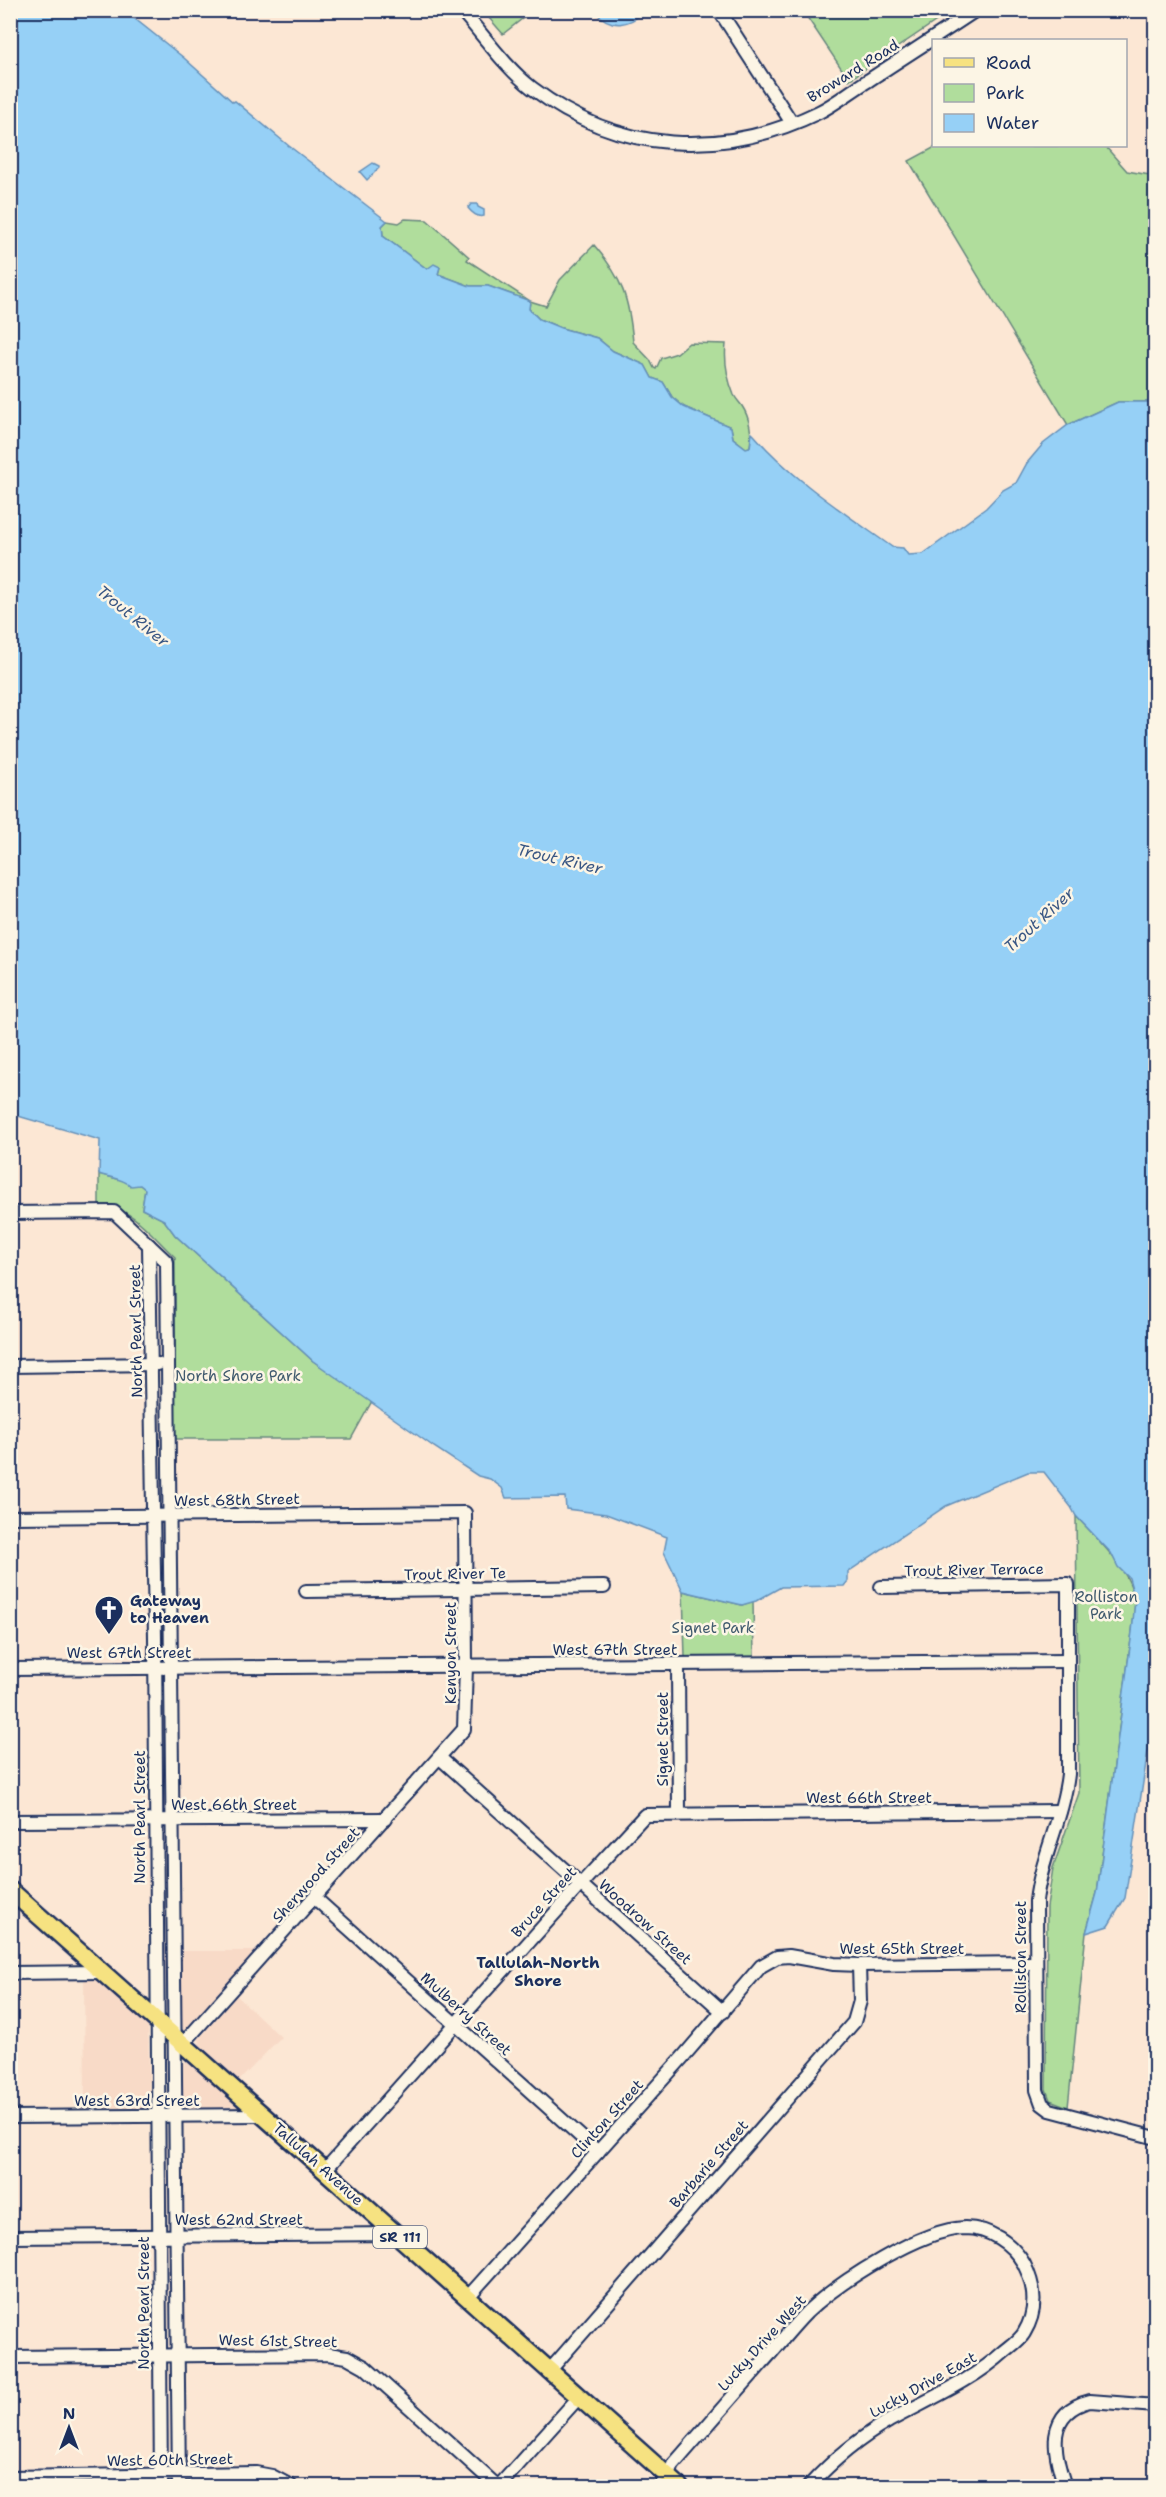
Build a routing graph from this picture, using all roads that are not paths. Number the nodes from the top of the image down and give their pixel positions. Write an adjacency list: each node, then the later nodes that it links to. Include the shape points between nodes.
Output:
1 (461, 10): 4 (street, Broward Road, via 531,87 602,128 645,140 686,144 746,137)
2 (719, 10): 4 (street)
3 (975, 10): 4 (street, Broward Road, via 835,103)
4 (792, 123)
5 (10, 1213): 6 (street, via 114,1212)
6 (149, 1245): 7 (street, North Pearl Street); 8 (street, North Pearl Street, via 167,1262)
7 (152, 1364): 8 (street); 9 (street); 12 (street, North Pearl Street)
8 (168, 1364): 11 (street, North Pearl Street)
9 (10, 1366)
10 (465, 1513): 11 (street, West 68th Street); 16 (street, Kenyon Street)
11 (171, 1515): 12 (street, West 68th Street); 22 (street, North Pearl Street)
12 (152, 1516): 13 (street, West 68th Street); 21 (street, North Pearl Street)
13 (10, 1517)
14 (604, 1587): 16 (street, Trout River Te)
15 (881, 1587): 18 (street, Trout River Terrace, via 1068,1584)
16 (465, 1589): 17 (street, Trout River Te); 20 (street, Kenyon Street)
17 (306, 1591)
18 (1067, 1661): 19 (street, West 67th Street); 26 (street, via 1068,1774)
19 (678, 1664): 20 (street, West 67th Street); 27 (street, Signet Street)
20 (466, 1666): 22 (street, West 67th Street); 24 (street, Kenyon Street)
21 (155, 1667): 22 (street, West 67th Street); 23 (street, West 67th Street); 29 (street, North Pearl Street)
22 (172, 1667): 30 (street, North Pearl Street)
23 (10, 1668)
24 (466, 1721): 25 (street, Sherwood Street, via 464,1730)
25 (440, 1758): 28 (street, Sherwood Street); 32 (street, Woodrow Street)
26 (1060, 1811): 27 (street, West 66th Street); 36 (street, Rolliston Street, via 1038,1881)
27 (679, 1814): 32 (street, Bruce Street, via 645,1815)
28 (385, 1819): 30 (street, West 66th Street); 34 (street, Sherwood Street)
29 (155, 1820): 30 (street, West 66th Street); 31 (street, West 66th Street); 41 (street, North Pearl Street)
30 (173, 1820): 43 (street, North Pearl Street)
31 (10, 1821)
32 (580, 1884): 40 (street, Woodrow Street); 42 (street, Bruce Street)
33 (10, 1890): 39 (main road, Tallulah Avenue / SR 111)
34 (315, 1898): 42 (street, Mulberry Street); 43 (street, Sherwood Street)
35 (769, 1961): 37 (street, West 65th Street, via 789,1956); 40 (street, Clinton Street)
36 (1036, 1963): 37 (street, West 65th Street); 48 (street, Rolliston Street, via 1036,2073 1042,2104 1061,2114)
37 (859, 1965): 60 (street, Barbarie Street, via 860,2001 854,2022)
38 (10, 1972): 39 (street)
39 (102, 1972): 41 (main road, Tallulah Avenue / SR 111)
40 (723, 2012): 49 (street, Clinton Street)
41 (156, 2021): 43 (main road, Tallulah Avenue / SR 111); 45 (street, North Pearl Street)
42 (455, 2025): 49 (street, Mulberry Street); 50 (street, Bruce Street)
43 (178, 2041): 44 (main road, Tallulah Avenue / SR 111); 46 (street, North Pearl Street)
44 (263, 2115): 46 (street, West 63rd Street); 50 (main road, Tallulah Avenue / SR 111)
45 (157, 2116): 46 (street, West 63rd Street); 47 (street, West 63rd Street); 52 (street, North Pearl Street)
46 (174, 2116): 53 (street, North Pearl Street)
47 (10, 2117)
48 (1155, 2138)
49 (597, 2152): 56 (street, Clinton Street)
50 (325, 2170): 51 (main road, Tallulah Avenue / SR 111)
51 (396, 2234): 53 (street, West 62nd Street); 56 (main road, Tallulah Avenue / SR 111)
52 (158, 2236): 53 (street, West 62nd Street); 54 (street, West 62nd Street); 57 (street, North Pearl Street)
53 (176, 2236): 58 (street, North Pearl Street)
54 (10, 2237)
55 (1000, 2238): 67 (street, Lucky Drive West, via 976,2229 945,2232 875,2262 847,2281 807,2312 673,2465); 70 (street, Lucky Drive East, via 1018,2253 1032,2281 1033,2310 1023,2336 973,2378 856,2442)
56 (467, 2298): 60 (main road, Tallulah Avenue / SR 111)
57 (159, 2355): 58 (street, West 61st Street); 59 (street, West 61st Street); 65 (street, North Pearl Street)
58 (177, 2355): 64 (street, North Pearl Street); 69 (street, West 61st Street, via 346,2357 365,2367)
59 (10, 2357)
60 (550, 2370): 61 (main road, Tallulah Avenue / SR 111)
61 (579, 2397): 67 (main road, Tallulah Avenue / SR 111); 69 (street)
62 (1155, 2406): 71 (street, via 1090,2401 1067,2412 1055,2442)
63 (10, 2477): 66 (street, West 60th Street)
64 (179, 2480): 65 (street, West 60th Street); 68 (street, West 60th Street, via 256,2474 272,2476)
65 (161, 2481): 66 (street, West 60th Street)
66 (42, 2482)
67 (669, 2484)
68 (291, 2487)
69 (498, 2487)
70 (809, 2487)
71 (1065, 2487)

